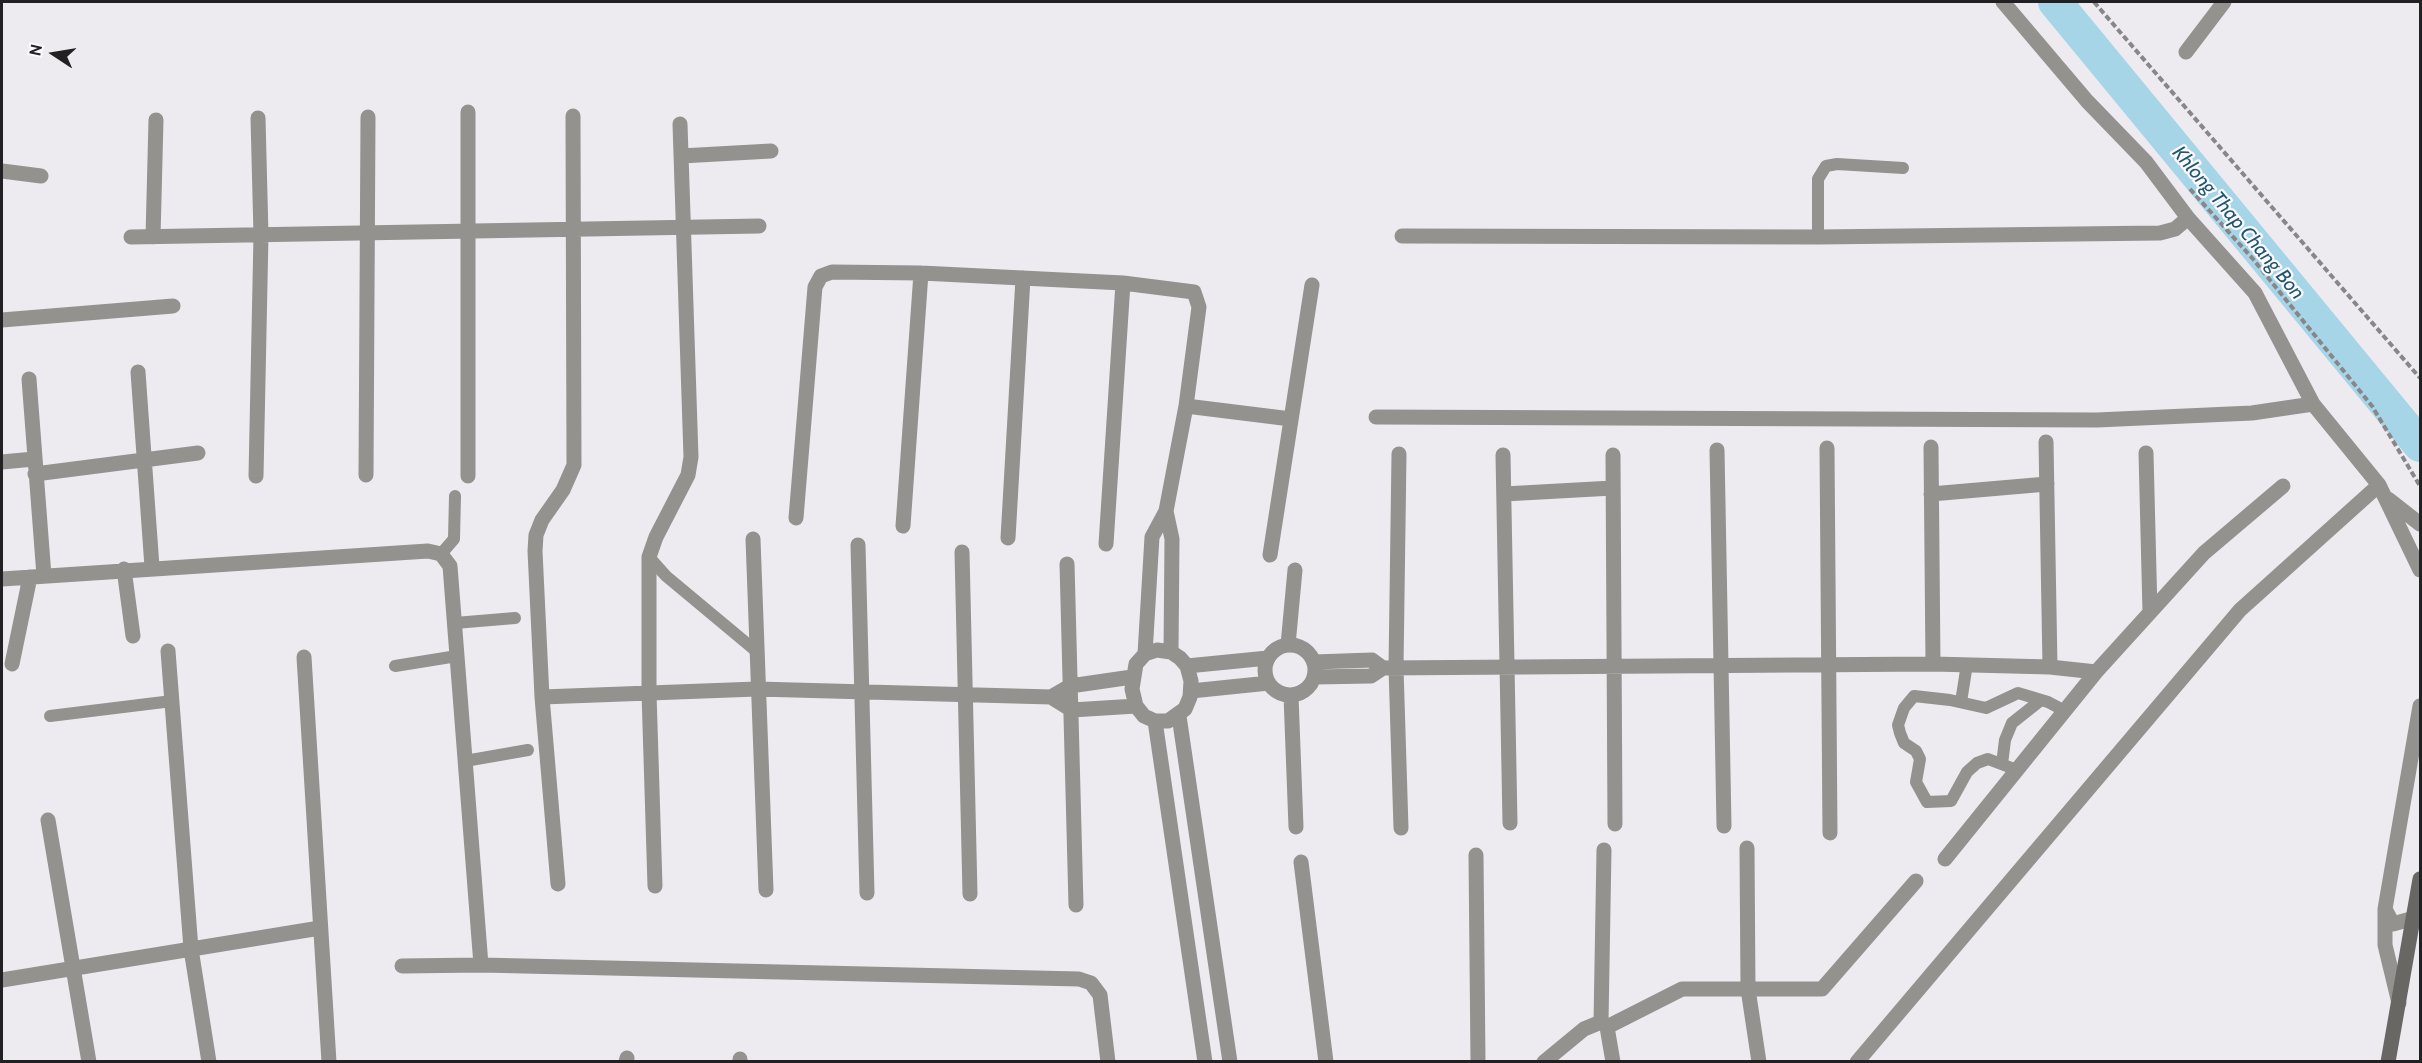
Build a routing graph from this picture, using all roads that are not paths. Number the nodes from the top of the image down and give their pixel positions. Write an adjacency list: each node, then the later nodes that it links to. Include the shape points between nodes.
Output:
1 (2003, 2): 15 (street, via 2087,102 2146,162)
2 (2224, 2): 3 (street)
3 (2186, 52)
4 (468, 112): 19 (street)
5 (573, 116): 18 (street)
6 (368, 117): 20 (street)
7 (258, 118): 21 (street)
8 (156, 120): 24 (street)
9 (680, 124): 11 (street)
10 (771, 152): 11 (street)
11 (681, 156): 16 (street)
12 (1903, 168): 25 (lane, via 1826,166 1818,179)
13 (2, 171): 14 (street)
14 (41, 176)
15 (2188, 218): 25 (street, via 2175,229 2160,233); 34 (street, via 2255,292)
16 (683, 226): 17 (street); 18 (street); 71 (street, via 691,457 688,475)
17 (759, 226)
18 (573, 228): 19 (street); 113 (street, via 574,465 536,535)
19 (468, 231): 20 (street); 52 (street)
20 (367, 233): 21 (street); 50 (street)
21 (261, 235): 24 (street); 51 (street)
22 (1402, 236): 25 (street)
23 (131, 237): 24 (street)
24 (153, 237)
25 (1818, 237)
26 (921, 273): 27 (street); 61 (street, via 832,272 821,276 815,287); 63 (street)
27 (1023, 278): 28 (street); 64 (street)
28 (1123, 283): 35 (street, via 1196,294 1199,307); 66 (street)
29 (1312, 285): 37 (street)
30 (173, 306): 31 (street)
31 (2, 320)
32 (138, 372): 48 (street)
33 (29, 379): 49 (street)
34 (2313, 404): 36 (street, via 2252,413 2097,420); 56 (street)
35 (1186, 406): 37 (street); 60 (street)
36 (1376, 417)
37 (1291, 419): 70 (street)
38 (2046, 442): 53 (street)
39 (1931, 447): 57 (street)
40 (1827, 448): 92 (street)
41 (1717, 450): 95 (street)
42 (198, 453): 48 (street)
43 (2146, 453): 79 (street)
44 (1399, 454): 101 (street)
45 (1503, 455): 58 (street)
46 (1613, 455): 55 (street)
47 (2, 462): 49 (street)
48 (144, 462): 49 (street); 73 (street)
49 (34, 467): 77 (street)
50 (366, 475)
51 (256, 476)
52 (468, 476)
53 (2047, 484): 57 (street); 100 (street)
54 (2283, 486): 79 (street, via 2204,553)
55 (1613, 488): 58 (street); 98 (street)
56 (2383, 491): 62 (street); 76 (street); 171 (street, via 2240,610)
57 (1931, 494): 93 (street)
58 (1504, 495): 99 (street)
59 (455, 496): 69 (lane, via 454,539)
60 (1166, 511): 86 (street, via 1172,539); 87 (street, via 1152,537)
61 (796, 518)
62 (2421, 524)
63 (903, 526)
64 (1008, 538)
65 (753, 539): 85 (street)
66 (1106, 544)
67 (858, 545): 110 (street)
68 (962, 552): 111 (street)
69 (441, 555): 73 (street, via 428,551); 81 (street, via 450,566)
70 (1270, 555)
71 (649, 557): 85 (lane, via 666,576); 109 (street)
72 (1067, 564): 106 (street)
73 (152, 567): 74 (street)
74 (124, 569): 77 (street); 82 (street)
75 (1295, 570): 83 (street)
76 (2421, 570)
77 (37, 576): 78 (street); 91 (street)
78 (2, 579)
79 (2150, 612): 103 (street)
80 (515, 618): 81 (lane)
81 (455, 623): 88 (street)
82 (133, 636)
83 (1288, 645): 90 (street); 102 (street, via 1304,649)
84 (168, 651): 116 (street)
85 (756, 651): 107 (street)
86 (1171, 652): 87 (street); 97 (street)
87 (1145, 654): 104 (street)
88 (457, 656): 96 (lane); 126 (street)
89 (304, 657): 151 (street)
90 (1268, 658): 97 (street); 105 (street, via 1265,667)
91 (12, 664)
92 (1829, 664): 93 (street); 95 (street); 135 (street)
93 (1933, 664): 94 (street)
94 (1967, 664): 100 (street); 117 (lane)
95 (1721, 665): 98 (street); 132 (street)
96 (395, 666)
97 (1187, 666): 108 (street)
98 (1614, 666): 99 (street); 131 (street)
99 (1507, 667): 101 (street); 130 (street)
100 (2050, 667): 103 (street)
101 (1389, 668): 102 (street, via 1372,660); 134 (street)
102 (1314, 669): 112 (street, via 1305,690)
103 (2096, 672): 121 (street)
104 (1132, 677): 106 (street); 118 (street)
105 (1269, 683): 108 (street); 112 (street, via 1274,690)
106 (1070, 686): 114 (street); 120 (street)
107 (757, 688): 109 (street); 110 (street); 145 (street)
108 (1191, 691): 123 (street)
109 (649, 693): 113 (street); 144 (street)
110 (863, 693): 111 (street); 146 (street)
111 (965, 695): 114 (street); 147 (street)
112 (1291, 696): 133 (street)
113 (542, 697): 143 (street)
114 (1051, 697): 120 (street)
115 (2041, 700): 117 (lane, via 2018,693 1986,708); 121 (lane); 127 (lane, via 2012,723)
116 (172, 701): 122 (lane); 152 (street)
117 (1961, 702): 127 (lane, via 1914,696 1904,708 1898,725 1904,743 1920,759 1916,782 1920,792 1928,802 1952,801 1967,772 1977,763 1988,759)
118 (1136, 706): 120 (street); 124 (street)
119 (2421, 706): 149 (street)
120 (1072, 710): 148 (street)
121 (2065, 711): 128 (street)
122 (50, 716)
123 (1179, 716): 124 (street); 165 (street)
124 (1155, 721): 164 (street)
125 (528, 750): 126 (lane)
126 (465, 761): 153 (street)
127 (2002, 764): 128 (lane)
128 (2017, 771): 139 (street)
129 (48, 820): 155 (street)
130 (1510, 823)
131 (1615, 824)
132 (1724, 826)
133 (1296, 827)
134 (1401, 828)
135 (1830, 833)
136 (1748, 848): 157 (street)
137 (1604, 850): 159 (street)
138 (1476, 855): 167 (street)
139 (1945, 860)
140 (1301, 862): 166 (street)
141 (2421, 879): 150 (main road)
142 (1916, 881): 157 (street, via 1822,988)
143 (558, 884)
144 (655, 886)
145 (766, 890)
146 (867, 893)
147 (970, 894)
148 (1076, 905)
149 (2385, 909): 150 (street, via 2393,924); 158 (street, via 2385,945)
150 (2414, 918): 158 (main road)
151 (320, 928): 152 (street); 162 (street)
152 (191, 949): 155 (street); 161 (street)
153 (481, 965): 154 (street); 163 (street, via 1079,979 1091,983 1100,995)
154 (402, 966)
155 (72, 968): 156 (street); 160 (street)
156 (2, 980)
157 (1748, 989): 159 (street, via 1682,989); 170 (street)
158 (2399, 1003): 172 (main road)
159 (1604, 1025): 168 (street, via 1584,1029); 169 (street)
160 (89, 1062)
161 (209, 1062)
162 (329, 1062)
163 (1108, 1062)
164 (1205, 1062)
165 (1230, 1062)
166 (1326, 1062)
167 (1478, 1062)
168 (1544, 1062)
169 (1613, 1062)
170 (1759, 1062)
171 (1857, 1062)
172 (2388, 1062)

